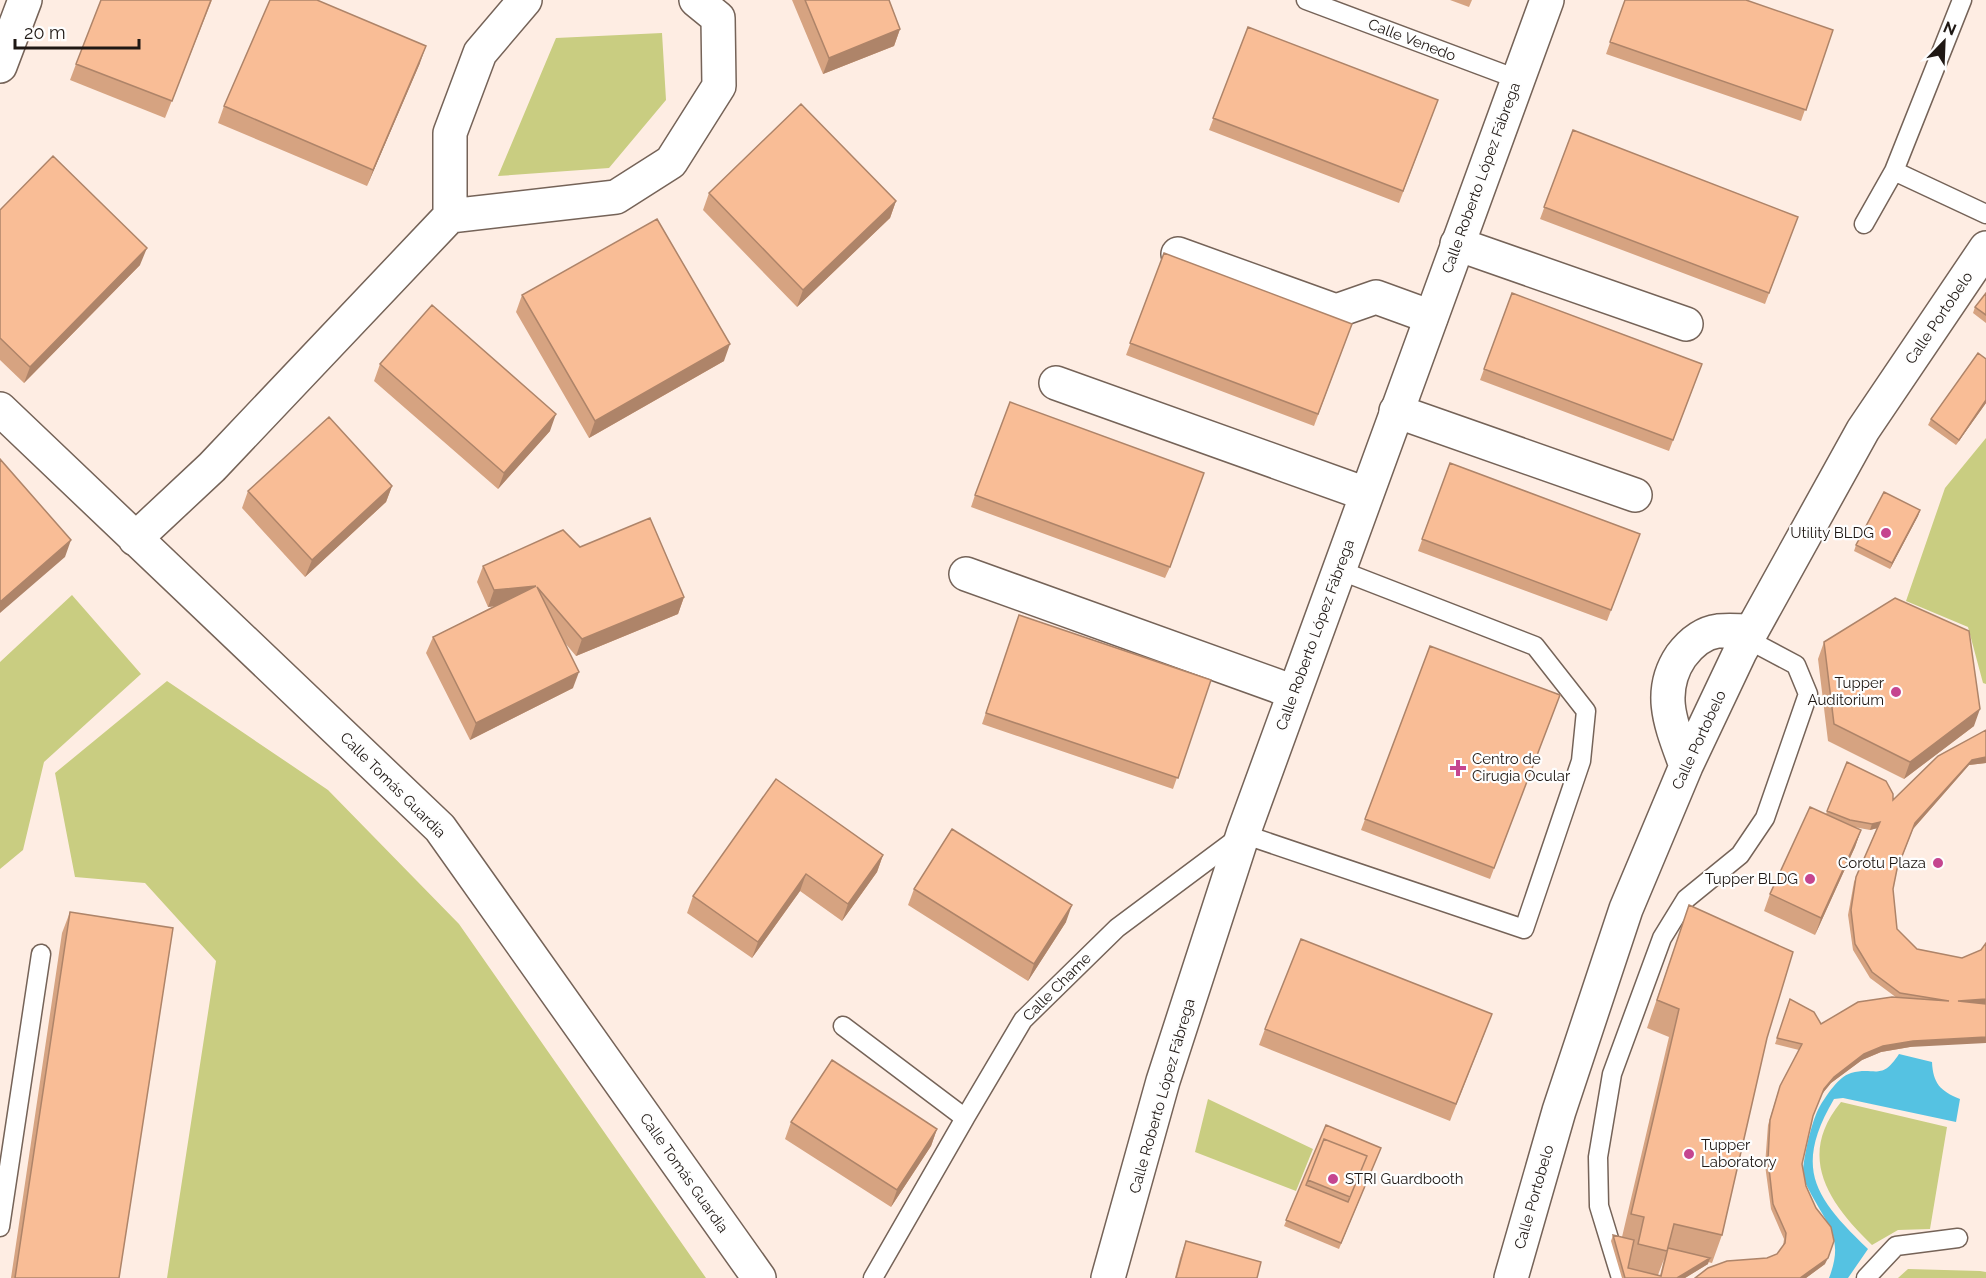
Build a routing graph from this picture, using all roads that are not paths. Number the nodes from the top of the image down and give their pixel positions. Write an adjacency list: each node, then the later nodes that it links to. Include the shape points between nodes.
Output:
1 (25, 0): 7 (street)
2 (525, 0): 11 (street, via 480,53 450,133)
3 (696, 0): 11 (street, via 718,18 718,86 670,162 616,197)
4 (1306, 0): 8 (lane, Calle Venedo)
5 (1546, 0): 8 (street, Calle Roberto López Fábrega)
6 (1962, 0): 9 (lane)
7 (0, 66)
8 (1517, 79): 13 (street, Calle Roberto López Fábrega)
9 (1894, 171): 10 (lane); 12 (lane)
10 (1986, 214)
11 (450, 216): 23 (street, via 212,467)
12 (1864, 224)
13 (1457, 244): 16 (street, Calle Roberto López Fábrega); 17 (street)
14 (1986, 248): 26 (street, Calle Portobelo, via 1863,430)
15 (1178, 254): 16 (street, via 1336,311 1376,297)
16 (1431, 317): 20 (street, Calle Roberto López Fábrega)
17 (1686, 324)
18 (1056, 383): 21 (street)
19 (0, 409): 23 (street, Calle Tomás Guardia)
20 (1396, 411): 21 (street, Calle Roberto López Fábrega); 22 (street)
21 (1366, 494): 24 (street, Calle Roberto López Fábrega)
22 (1635, 495)
23 (135, 539): 35 (street, Calle Tomás Guardia, via 440,828)
24 (1338, 570): 27 (street, Calle Roberto López Fábrega); 29 (lane, via 1535,646 1586,711 1581,761 1524,929)
25 (966, 574): 27 (street)
26 (1749, 635): 28 (street, Calle Portobelo); 28 (street, via 1717,631 1690,643 1671,672 1667,701); 39 (lane, via 1796,665 1808,694 1765,818 1740,855 1686,899 1662,938 1612,1074 1598,1157 1599,1206)
27 (1294, 692): 29 (street, Calle Roberto López Fábrega)
28 (1686, 766): 38 (street, Calle Portobelo, via 1626,909 1559,1112)
29 (1243, 834): 32 (lane, Calle Chame, via 1117,928 1023,1020); 37 (street, Calle Roberto López Fábrega, via 1163,1081)
30 (41, 954): 33 (lane)
31 (843, 1026): 32 (lane)
32 (964, 1118): 36 (lane, Calle Chame)
33 (0, 1227)
34 (1958, 1238): 40 (lane, via 1896,1246)
35 (759, 1278)
36 (873, 1278)
37 (1108, 1278)
38 (1511, 1278)
39 (1621, 1278)
40 (1866, 1278)

